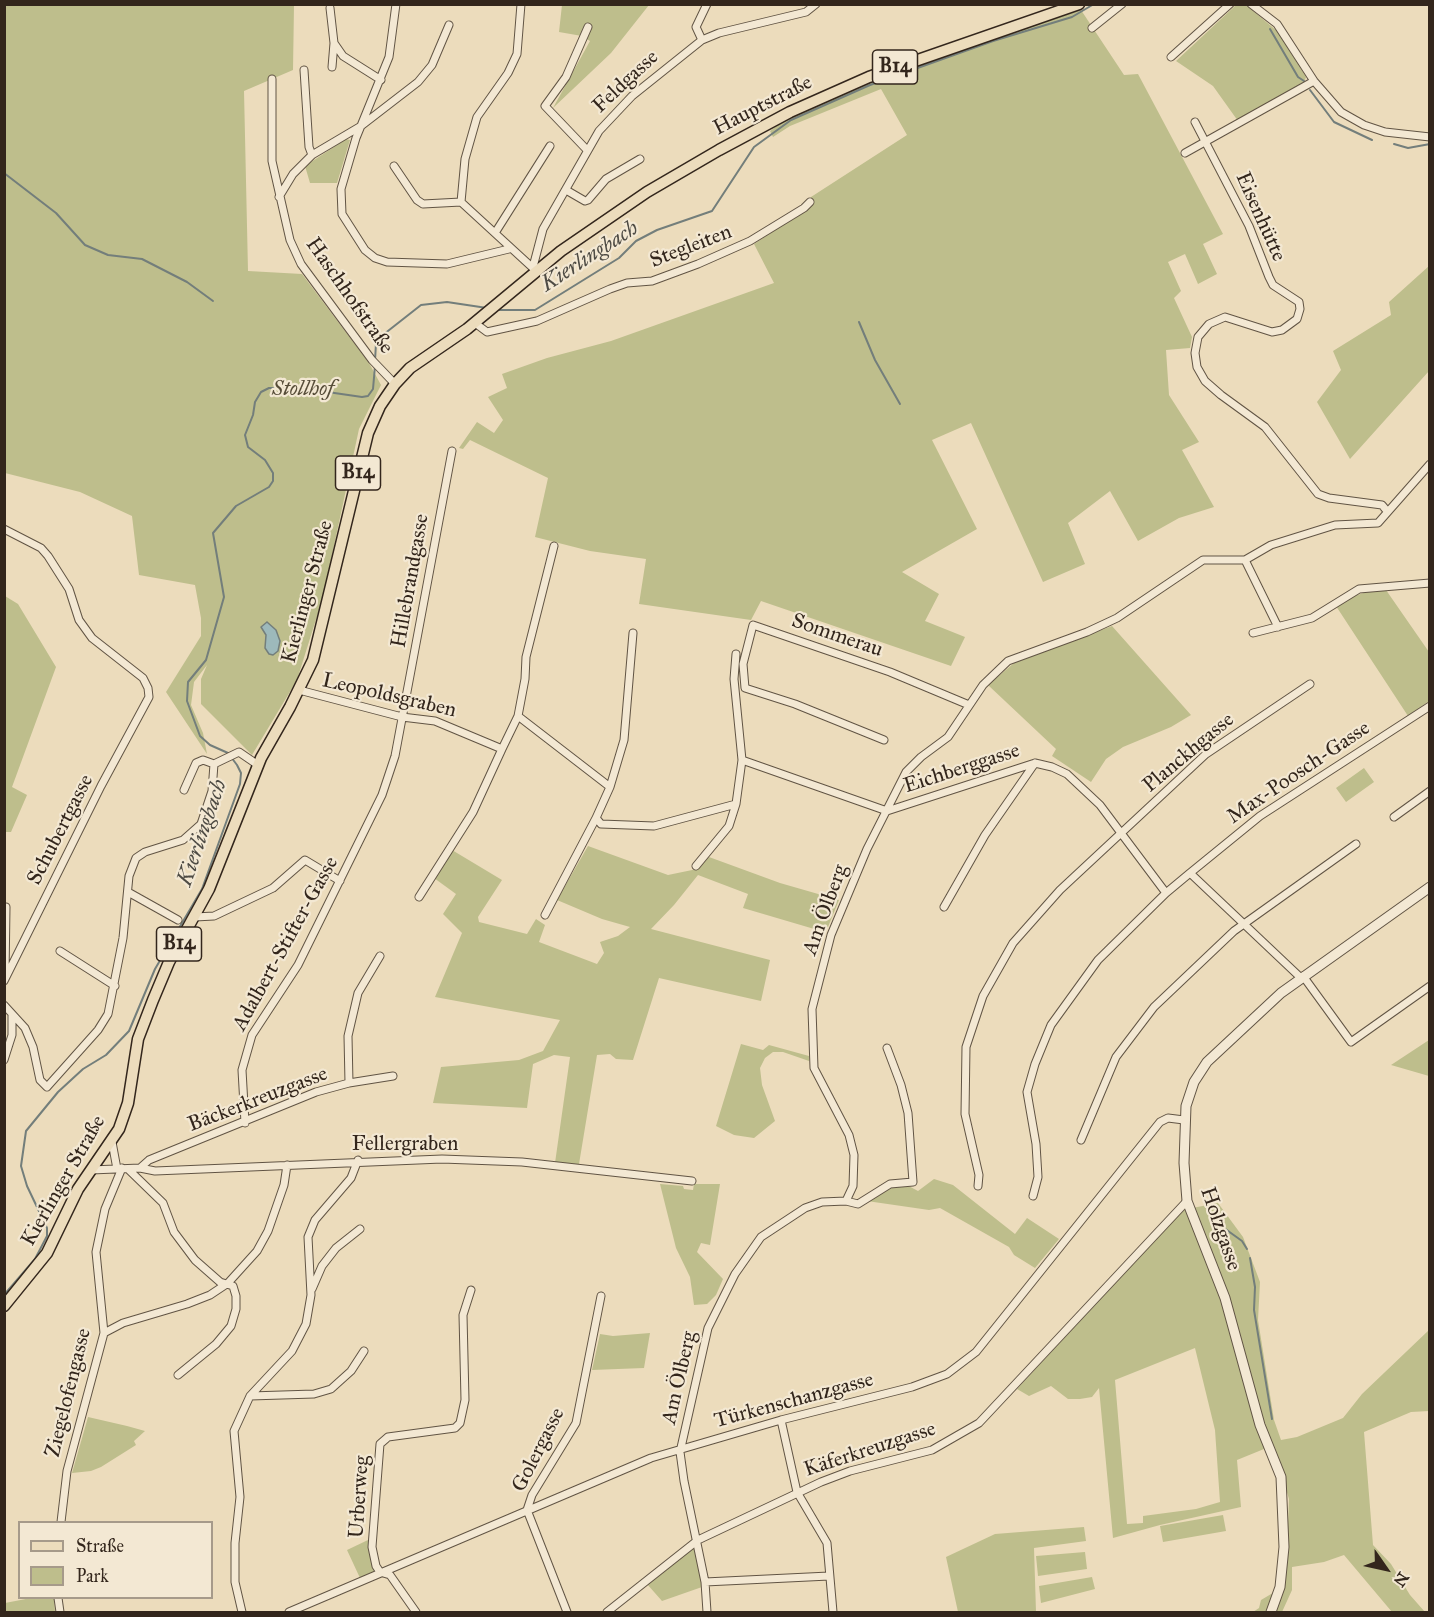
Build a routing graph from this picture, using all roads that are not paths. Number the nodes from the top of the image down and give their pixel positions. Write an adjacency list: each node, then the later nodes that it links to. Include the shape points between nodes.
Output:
1 (396, 4): 19 (street)
2 (521, 4): 33 (street, via 517,54 477,117 465,159)
3 (707, 4): 13 (street, via 696,27)
4 (816, 4): 13 (street, Feldgasse, via 806,12)
5 (1079, 4): 37 (main road, Hauptstraße / B14, via 898,66 790,112 648,192)
6 (1122, 4): 12 (street)
7 (1230, 4): 15 (street)
8 (1251, 4): 20 (street, via 1277,24)
9 (330, 8): 14 (street)
10 (449, 25): 22 (street, via 425,74)
11 (588, 27): 26 (street, via 566,77 545,105)
12 (1092, 28)
13 (702, 40): 26 (street, Feldgasse, via 632,96)
14 (333, 43): 16 (street); 19 (street, via 342,56)
15 (1171, 57)
16 (332, 67)
17 (303, 70): 28 (street)
18 (272, 79): 32 (street, Haschhofstraße, via 272,161)
19 (381, 80): 22 (street)
20 (1314, 81): 23 (street, via 1341,112 1364,125 1385,132); 24 (street)
21 (1195, 122): 24 (street, Eisenhütte)
22 (361, 126): 28 (street); 36 (street, via 340,204 353,235 371,255 395,264 447,264)
23 (1430, 137)
24 (1208, 143): 27 (street); 43 (street, Eisenhütte, via 1273,285 1299,302 1300,309 1297,320 1272,332 1225,317 1209,324 1198,338 1197,367 1205,381 1265,427 1318,494 1382,505)
25 (550, 146): 35 (street)
26 (587, 150): 31 (street, Feldgasse)
27 (1185, 153)
28 (312, 154): 32 (street)
29 (640, 159): 31 (street, via 606,179 588,200)
30 (394, 166): 33 (street, via 423,204)
31 (566, 190): 37 (street, Feldgasse, via 543,229)
32 (279, 197): 40 (street, Haschhofstraße, via 301,264 379,369)
33 (461, 202): 35 (street)
34 (810, 202): 39 (street, Stegleiten, via 750,242 698,264 610,289 537,321 492,331)
35 (495, 233): 36 (street)
36 (510, 249): 37 (street)
37 (534, 269): 38 (main road, Hauptstraße / B14)
38 (497, 304): 39 (main road, Kierlinger Straße / B14)
39 (475, 323): 40 (main road, Kierlinger Straße / B14, via 410,368)
40 (395, 384): 53 (main road, Kierlinger Straße / B14, via 368,433 320,636)
41 (452, 451): 57 (street, Hillebrandgasse)
42 (1430, 464): 43 (street)
43 (1387, 512): 46 (street, via 1378,524 1335,525 1271,544)
44 (4, 529): 89 (street, Schubertgasse, via 34,543 48,556 69,589 79,620 92,638 143,678 149,697)
45 (554, 546): 56 (street, via 526,657)
46 (1245, 560): 48 (street); 54 (street, Am Ölberg, via 1203,560 1117,618 1008,661 994,672)
47 (1430, 583): 48 (street, via 1359,589 1312,618)
48 (1278, 627): 50 (street)
49 (633, 633): 64 (street, via 624,740)
50 (1253, 633)
51 (736, 654): 60 (street, via 734,679)
52 (1310, 684): 71 (street, Planckhgasse, via 1206,754)
53 (299, 690): 57 (street, Leopoldsgraben); 63 (main road, Kierlinger Straße / B14)
54 (969, 705): 58 (street, Sommerau, via 890,672 753,625 743,664 746,688); 68 (street, Am Ölberg, via 948,737 906,772)
55 (1430, 706): 74 (street, Max-Poosch-Gasse, via 1260,816)
56 (518, 716): 59 (street); 64 (street)
57 (402, 717): 59 (street, Leopoldsgraben, via 435,722); 75 (street, Adalbert-Stifter-Gasse, via 385,788)
58 (884, 740)
59 (502, 749): 79 (street, via 473,812)
60 (742, 760): 67 (street); 68 (street)
61 (1035, 763): 68 (street, Eichberggasse); 71 (street, Eichberggasse, via 1067,774); 81 (street, via 985,836)
62 (214, 764): 63 (street, via 239,752); 65 (street, via 203,760 195,763); 77 (street, via 212,791 203,820 183,840 137,856 130,869)
63 (258, 765): 83 (main road, Kierlinger Straße / B14)
64 (610, 787): 70 (street)
65 (184, 790)
66 (1430, 791): 69 (street)
67 (736, 804): 70 (street, via 654,826 601,824); 73 (street, via 729,826)
68 (887, 811): 110 (street, Am Ölberg, via 831,935 812,1009 814,1068 849,1135 854,1155 854,1178)
69 (1394, 817)
70 (596, 818): 82 (street)
71 (1122, 832): 78 (street, Eichberggasse); 108 (street, Planckhgasse, via 1042,909 1013,943 983,996 966,1047 964,1092)
72 (1356, 844): 85 (street)
73 (696, 866)
74 (1190, 873): 78 (street); 85 (street)
75 (340, 881): 83 (street, via 305,860 273,888 214,916); 99 (street, Adalbert-Stifter-Gasse, via 298,964 252,1035 242,1070)
76 (1430, 887): 88 (street, Holzgasse)
77 (128, 892): 84 (street); 90 (street)
78 (1166, 893): 109 (street, via 1098,960 1051,1025 1027,1092 1036,1143 1038,1177)
79 (418, 897)
80 (6, 907): 89 (street, Schubertgasse)
81 (944, 907)
82 (545, 915)
83 (195, 917): 101 (main road, Kierlinger Straße / B14, via 169,962 143,1023 125,1114)
84 (178, 920)
85 (1243, 924): 88 (street); 100 (street, via 1138,1025 1109,1071)
86 (60, 951): 90 (street)
87 (380, 956): 97 (street, via 358,993 350,1025)
88 (1302, 977): 91 (street, via 1351,1042); 98 (street, Holzgasse, via 1207,1062 1189,1092)
89 (5, 980)
90 (115, 986): 93 (street, via 104,1021 47,1087 40,1080 25,1029)
91 (1430, 986)
92 (4, 1005): 93 (street)
93 (12, 1014): 95 (street, via 12,1035)
94 (887, 1048): 110 (street, via 908,1113 914,1182 890,1184 858,1204)
95 (4, 1060)
96 (393, 1076): 97 (street, Bäckerkreuzgasse)
97 (349, 1083): 99 (street, Bäckerkreuzgasse, via 316,1092)
98 (1184, 1120): 111 (street, Holzgasse); 122 (street, Türkenschanzgasse, via 1168,1118 1160,1122 988,1338 947,1374 912,1387)
99 (245, 1123): 105 (street, Bäckerkreuzgasse, via 159,1156)
100 (1081, 1140)
101 (112, 1142): 104 (street); 106 (main road, Kierlinger Straße / B14)
102 (358, 1160): 103 (street, Fellergraben); 107 (street, Fellergraben, via 522,1162); 115 (street, via 351,1178 315,1220 308,1237)
103 (287, 1165): 105 (street, Fellergraben, via 155,1171); 113 (street, via 268,1231 257,1251)
104 (122, 1168): 105 (street, Fellergraben); 106 (street, Fellergraben); 113 (street, via 163,1203 174,1232 195,1260 220,1282); 118 (street, Ziegelofengasse, via 105,1209 96,1252)
105 (140, 1168)
106 (91, 1170): 117 (main road, Kierlinger Straße / B14, via 47,1252)
107 (692, 1181)
108 (978, 1186)
109 (1034, 1196)
110 (846, 1201): 123 (street, Am Ölberg, via 820,1202 780,1222 761,1237 735,1274 708,1328)
111 (1187, 1201): 124 (street, Käferkreuzgasse, via 979,1423 932,1450 850,1471); 140 (street, Holzgasse, via 1225,1298 1260,1425 1281,1477 1284,1547 1280,1587)
112 (360, 1229): 115 (street, via 336,1248 322,1266)
113 (228, 1283): 118 (street, via 202,1298 123,1323); 120 (street, via 236,1296 231,1326 216,1344)
114 (471, 1290): 128 (street, Urberweg, via 463,1314 465,1400 460,1423 455,1428 388,1437 380,1444 372,1547)
115 (311, 1295): 121 (street, via 306,1324 292,1351)
116 (601, 1296): 125 (street, Golergasse, via 576,1423 532,1495)
117 (4, 1306)
118 (104, 1333): 126 (street, Ziegelofengasse, via 67,1471)
119 (364, 1351): 121 (street, via 351,1371 331,1389)
120 (178, 1375)
121 (250, 1396): 132 (street, via 234,1431 240,1497 235,1582)
122 (781, 1420): 123 (street, Türkenschanzgasse); 124 (street)
123 (680, 1448): 125 (street, Türkenschanzgasse); 127 (street, Am Ölberg)
124 (796, 1492): 127 (street, Käferkreuzgasse); 129 (street, via 827,1543)
125 (527, 1510): 128 (street, Türkenschanzgasse); 136 (street, Golergasse)
126 (61, 1521)
127 (698, 1540): 130 (street, Am Ölberg); 137 (street, Käferkreuzgasse)
128 (380, 1572): 131 (street, Türkenschanzgasse); 135 (street, via 390,1575)
129 (829, 1576): 130 (street); 139 (street)
130 (705, 1582): 138 (street, Am Ölberg)
131 (309, 1604): 133 (street, Türkenschanzgasse); 134 (street)
132 (242, 1612)
133 (289, 1612)
134 (314, 1612)
135 (416, 1612)
136 (567, 1612)
137 (607, 1612)
138 (707, 1612)
139 (833, 1612)
140 (1271, 1612)

